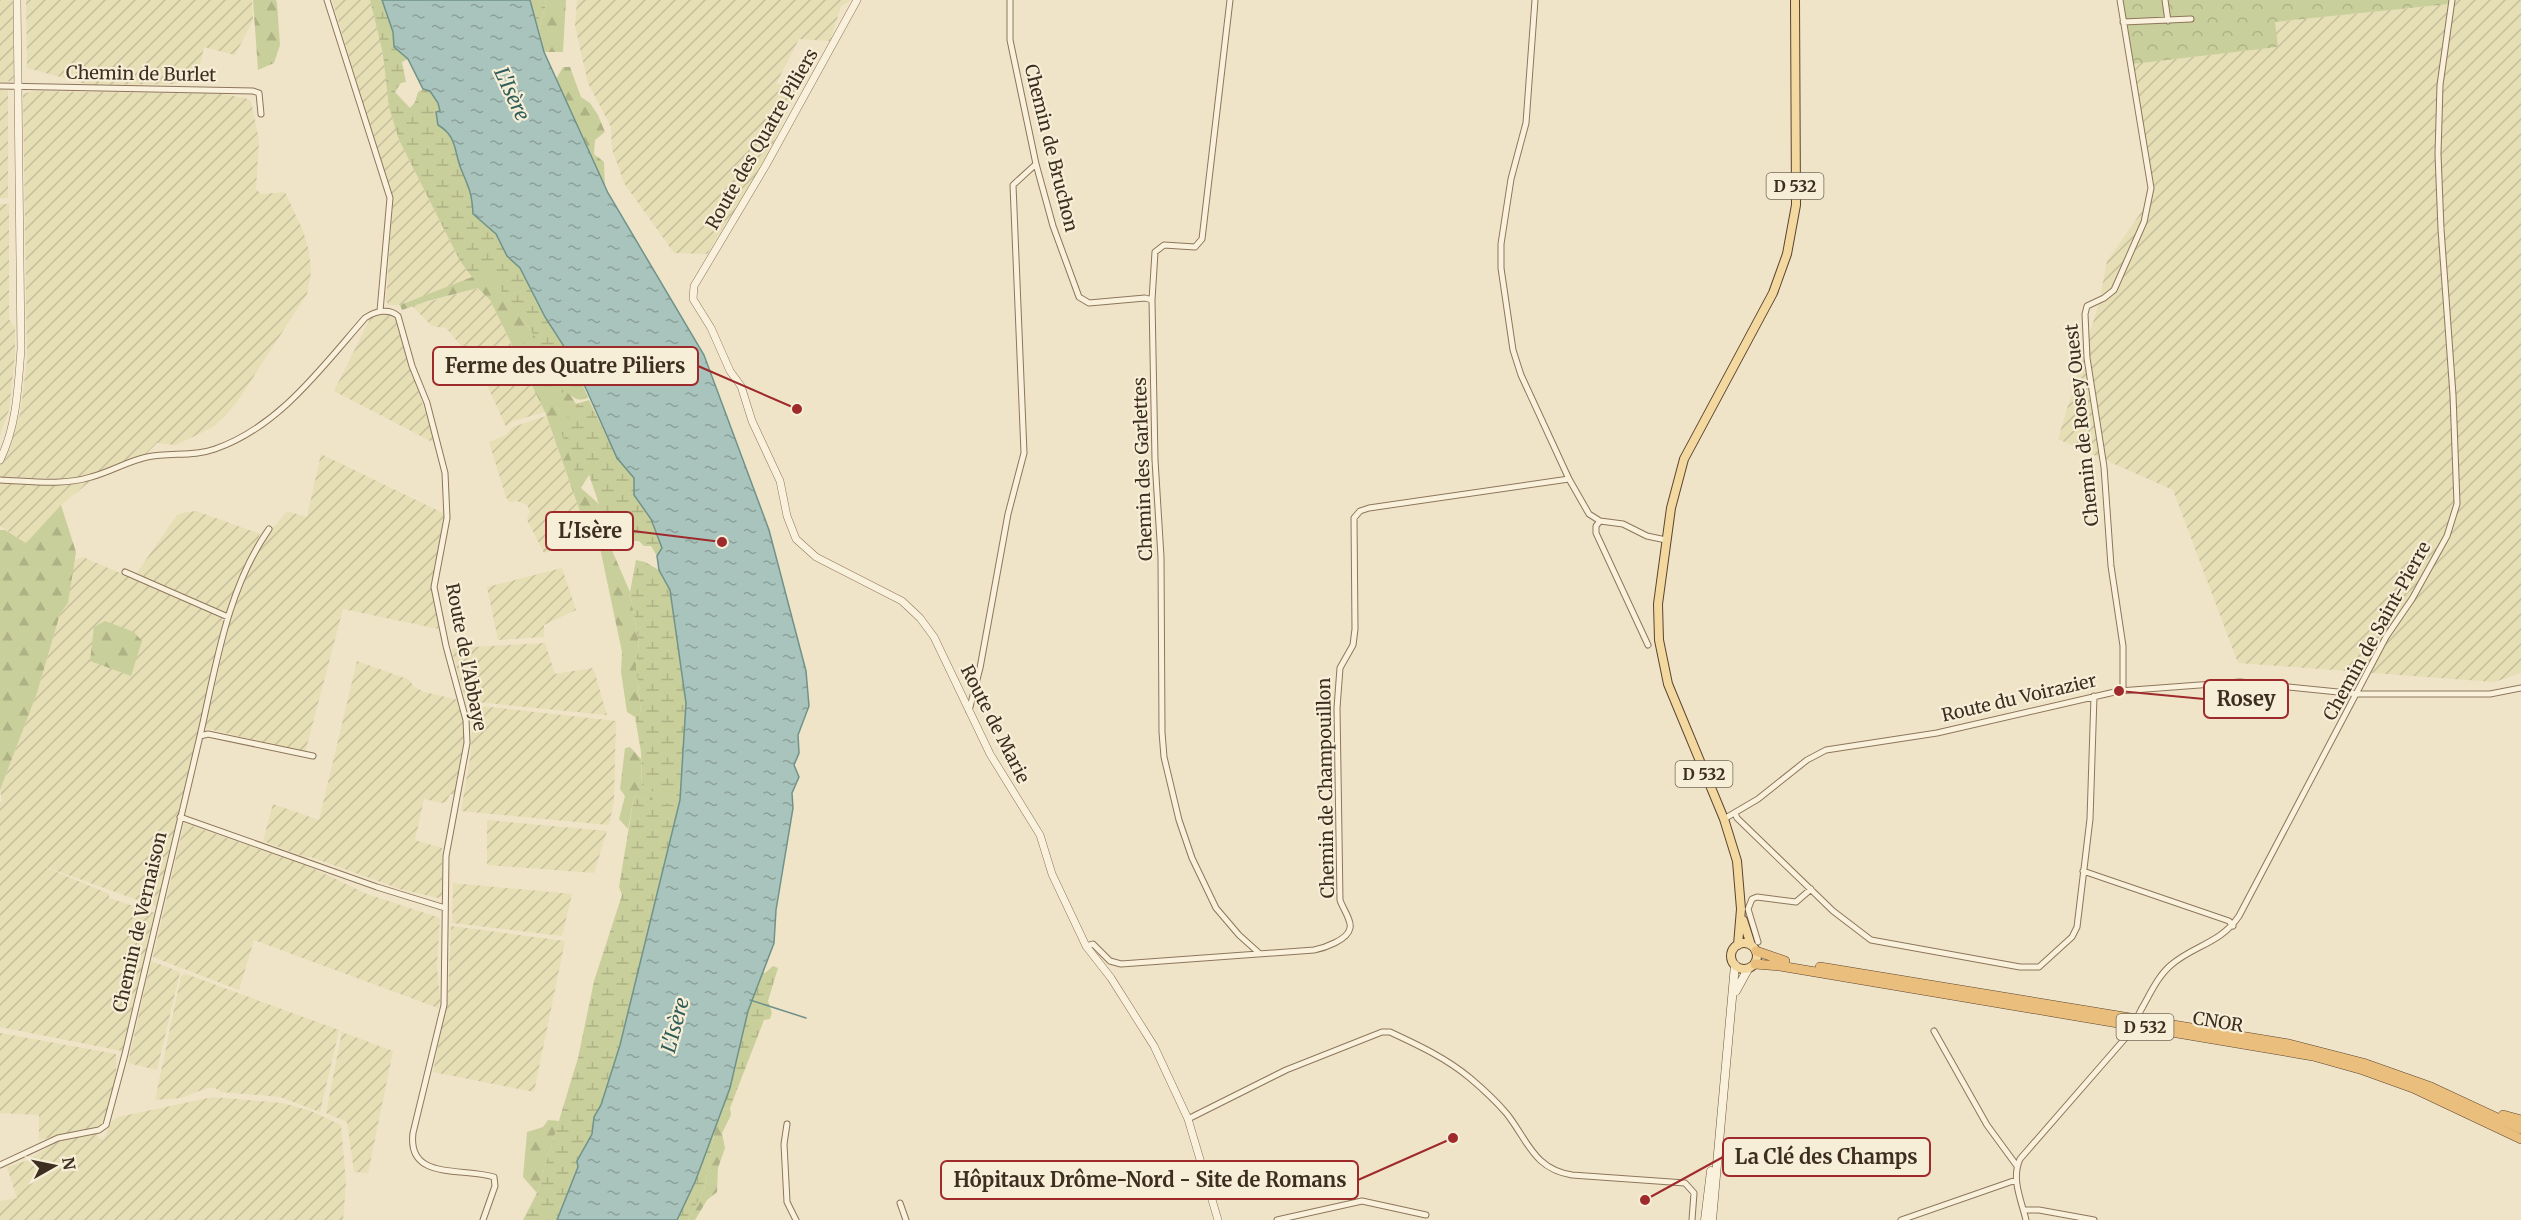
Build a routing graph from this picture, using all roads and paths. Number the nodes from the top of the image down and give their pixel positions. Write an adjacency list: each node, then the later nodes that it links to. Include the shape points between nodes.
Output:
1 (17, 0): 15 (street)
2 (327, 0): 20 (street, via 390,198)
3 (857, 0): 18 (street, Route des Quatre Piliers, via 694,286)
4 (1010, 0): 17 (street, Chemin de Bruchon, via 1010,40)
5 (1230, 0): 19 (street, Chemin des Garlettes, via 1202,240 1195,247 1159,246 1155,252)
6 (1535, 0): 22 (street, via 1526,123 1511,179 1501,268 1513,350 1521,375)
7 (1795, 0): 26 (main road, D 532, via 1796,205 1787,254 1773,293 1684,459)
8 (2120, 0): 13 (street, Chemin de Rosey Ouest)
9 (2164, 0): 12 (street)
10 (2452, 0): 32 (street, Chemin de Saint-Pierre, via 2440,85 2438,154 2457,504 2447,536 2386,637)
11 (2191, 19): 12 (street)
12 (2168, 21): 13 (street)
13 (2123, 22): 31 (street, Chemin de Rosey Ouest, via 2151,188 2144,222 2114,290 2087,306 2085,314 2086,358 2104,467 2111,566 2123,646)
14 (0, 86): 15 (street, Chemin de Burlet)
15 (17, 87): 16 (street, Chemin de Burlet, via 253,91 261,97); 21 (street, via 21,349 12,431)
16 (261, 114)
17 (1036, 164): 19 (street, Chemin de Bruchon, via 1079,297 1089,303); 34 (street, via 1013,185 1024,453)
18 (693, 294): 34 (street, Route de Marie, via 741,386 752,421 780,481 796,539 816,557 902,601 920,618 934,637)
19 (1152, 300): 48 (street, Chemin des Garlettes, via 1164,758 1182,830 1216,908)
20 (380, 311): 23 (street, via 365,318 273,416 241,438 200,452 148,457 75,481); 42 (street, Route de l'Abbaye, via 392,312 400,318 443,461 448,493 446,532 434,587 466,720 467,743 448,838)
21 (0, 460)
22 (1569, 479): 24 (street, via 1582,505); 48 (street, Chemin de Champouillon, via 1369,508 1354,518 1355,629 1353,645 1340,668 1337,708 1340,900 1350,930 1330,947)
23 (0, 480)
24 (1600, 521): 26 (street, via 1623,524); 29 (street, via 1596,533)
25 (269, 528): 28 (street)
26 (1666, 540): 39 (main road, D 532, via 1658,604 1663,664 1676,708)
27 (125, 572): 28 (street)
28 (228, 617): 35 (street)
29 (1648, 645)
30 (2521, 688): 32 (street, Route du Voirazier, via 2490,694)
31 (2123, 691): 32 (street, Route du Voirazier, via 2240,682); 33 (street, Route du Voirazier)
32 (2358, 694): 44 (street, Chemin de Saint-Pierre)
33 (2094, 696): 37 (street, Route du Voirazier, via 1937,733 1826,750); 40 (street, via 2090,819)
34 (969, 712): 46 (street, Route de Marie, via 1040,835 1052,874)
35 (200, 736): 36 (street, via 208,734); 38 (street)
36 (313, 756)
37 (1735, 813): 39 (street, Route du Voirazier); 41 (street)
38 (180, 817): 42 (street, Chemin de Vernaison); 62 (street, Chemin de Vernaison, via 105,1125 99,1130 49,1142)
39 (1724, 819): 43 (main road, D 532, via 1737,861)
40 (2083, 872): 41 (street, via 2074,934 2039,967 2030,969 1874,942); 44 (street, via 2229,921)
41 (1810, 889): 47 (street, via 1796,902 1752,899 1748,909)
42 (445, 908): 68 (street, Route de l'Abbaye, via 444,1005 412,1148 416,1158 428,1167 494,1177 495,1186)
43 (1741, 909): 45 (main road, D 532); 47 (main road, D 532)
44 (2233, 926): 63 (street, Chemin de Saint-Pierre, bridge, via 2171,965 2158,980 2128,1035)
45 (1738, 945): 47 (main road); 49 (main road, via 1732,955)
46 (1086, 946): 48 (street, via 1093,944 1110,961 1121,964); 56 (street, Route de Marie, via 1154,1046)
47 (1755, 946): 50 (main road); 53 (highway, CNOR / D 532, via 1780,960 2289,1044 2363,1063)
48 (1258, 953)
49 (1735, 965): 50 (main road); 51 (main road)
50 (1751, 966): 51 (main road); 54 (highway, CNOR / D 532, via 1780,966 2288,1051 2391,1079)
51 (1732, 1004): 55 (main road)
52 (1934, 1031): 63 (street, via 1987,1125)
53 (2431, 1087): 57 (highway); 59 (highway, CNOR / D 532)
54 (2459, 1109): 60 (highway, CNOR / D 532); 61 (highway)
55 (1721, 1116): 74 (main road); 75 (main road)
56 (1188, 1119): 71 (street, Route de Marie); 73 (street, via 1286,1070 1390,1032 1436,1054 1469,1077 1501,1107 1542,1164 1572,1175 1685,1183 1694,1193)
57 (2521, 1120)
58 (787, 1124): 69 (street, via 787,1202)
59 (2521, 1129)
60 (2521, 1138)
61 (2521, 1145)
62 (0, 1165)
63 (2017, 1166): 64 (street)
64 (2016, 1180): 66 (street); 76 (street)
65 (900, 1203): 70 (street)
66 (2024, 1210): 77 (street); 78 (street)
67 (1426, 1215): 72 (street, via 1356,1201)
68 (483, 1220)
69 (796, 1220)
70 (906, 1220)
71 (1218, 1220)
72 (1277, 1220)
73 (1692, 1220)
74 (1705, 1220)
75 (1712, 1220)
76 (1900, 1220)
77 (2026, 1220)
78 (2094, 1220)

